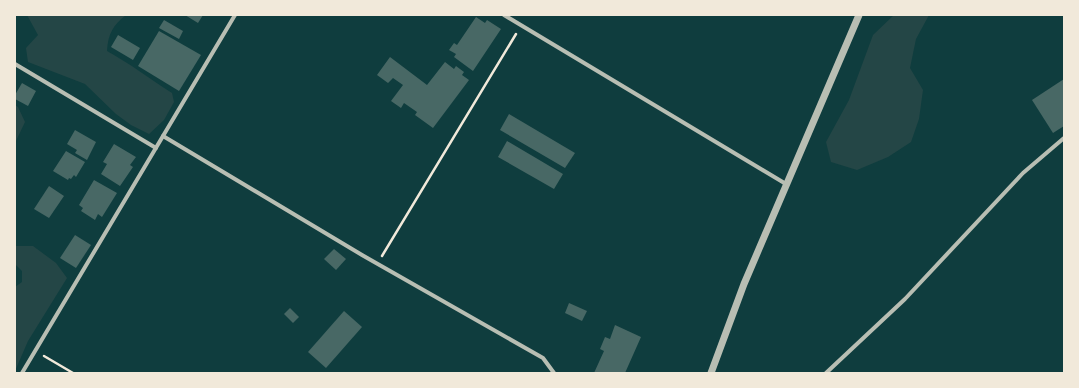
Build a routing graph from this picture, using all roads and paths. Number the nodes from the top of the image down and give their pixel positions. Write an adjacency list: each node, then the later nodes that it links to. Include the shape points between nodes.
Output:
1 (235, 15): 6 (street)
2 (504, 15): 4 (street)
3 (859, 15): 9 (street)
4 (521, 25): 9 (street); 10 (path)
5 (15, 64): 8 (street)
6 (164, 136): 8 (street); 10 (street)
7 (1064, 138): 16 (street, via 1023,173 905,299)
8 (156, 148): 11 (street)
9 (786, 184): 15 (street, via 744,284)
10 (378, 264): 14 (street, via 543,358)
11 (36, 351): 12 (street); 13 (path)
12 (22, 373)
13 (72, 373)
14 (554, 373)
15 (711, 373)
16 (826, 373)

